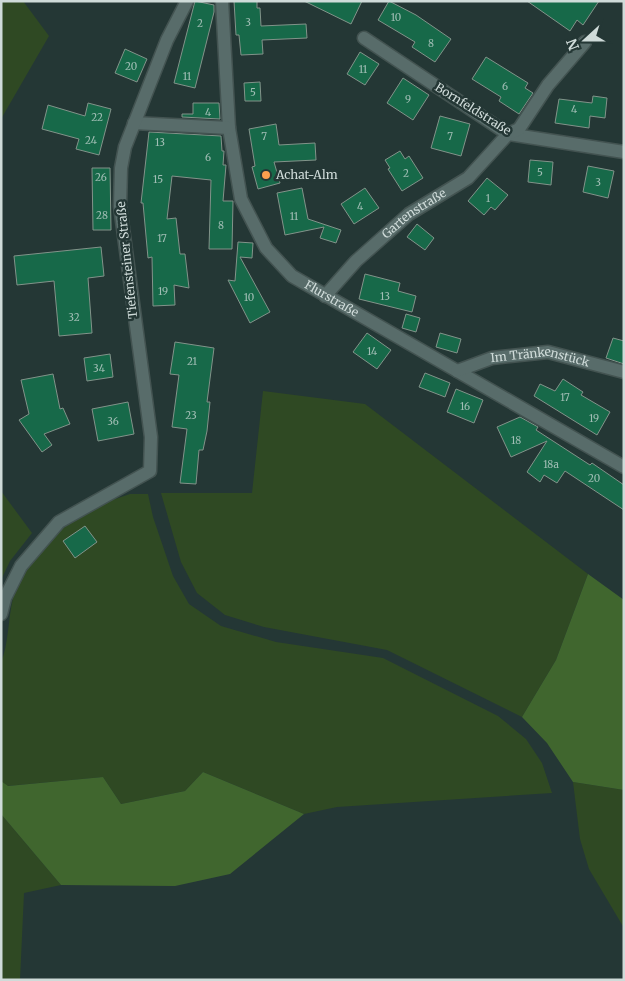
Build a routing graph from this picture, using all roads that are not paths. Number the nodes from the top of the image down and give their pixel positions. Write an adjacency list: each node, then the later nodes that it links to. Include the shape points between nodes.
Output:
1 (187, 1): 5 (street, Tiefensteiner Straße, via 167,40)
2 (222, 1): 6 (street, Flurstraße)
3 (364, 38): 7 (street, Bornfeldstraße)
4 (585, 42): 7 (street, Gartenstraße, via 548,85 519,129)
5 (134, 123): 6 (street); 13 (street, Tiefensteiner Straße, via 121,168 120,206 151,437 150,471 59,522 21,566)
6 (229, 128): 9 (street, Flurstraße, via 241,199 266,248 292,276)
7 (508, 134): 8 (street, Bornfeldstraße); 9 (street, Gartenstraße, via 468,178 409,214 356,261)
8 (624, 152)
9 (324, 296): 10 (street, Flurstraße)
10 (458, 371): 11 (street, Im Tränkenstück, via 492,358 548,352); 12 (street, Flurstraße)
11 (624, 372)
12 (624, 467)
13 (1, 614)

